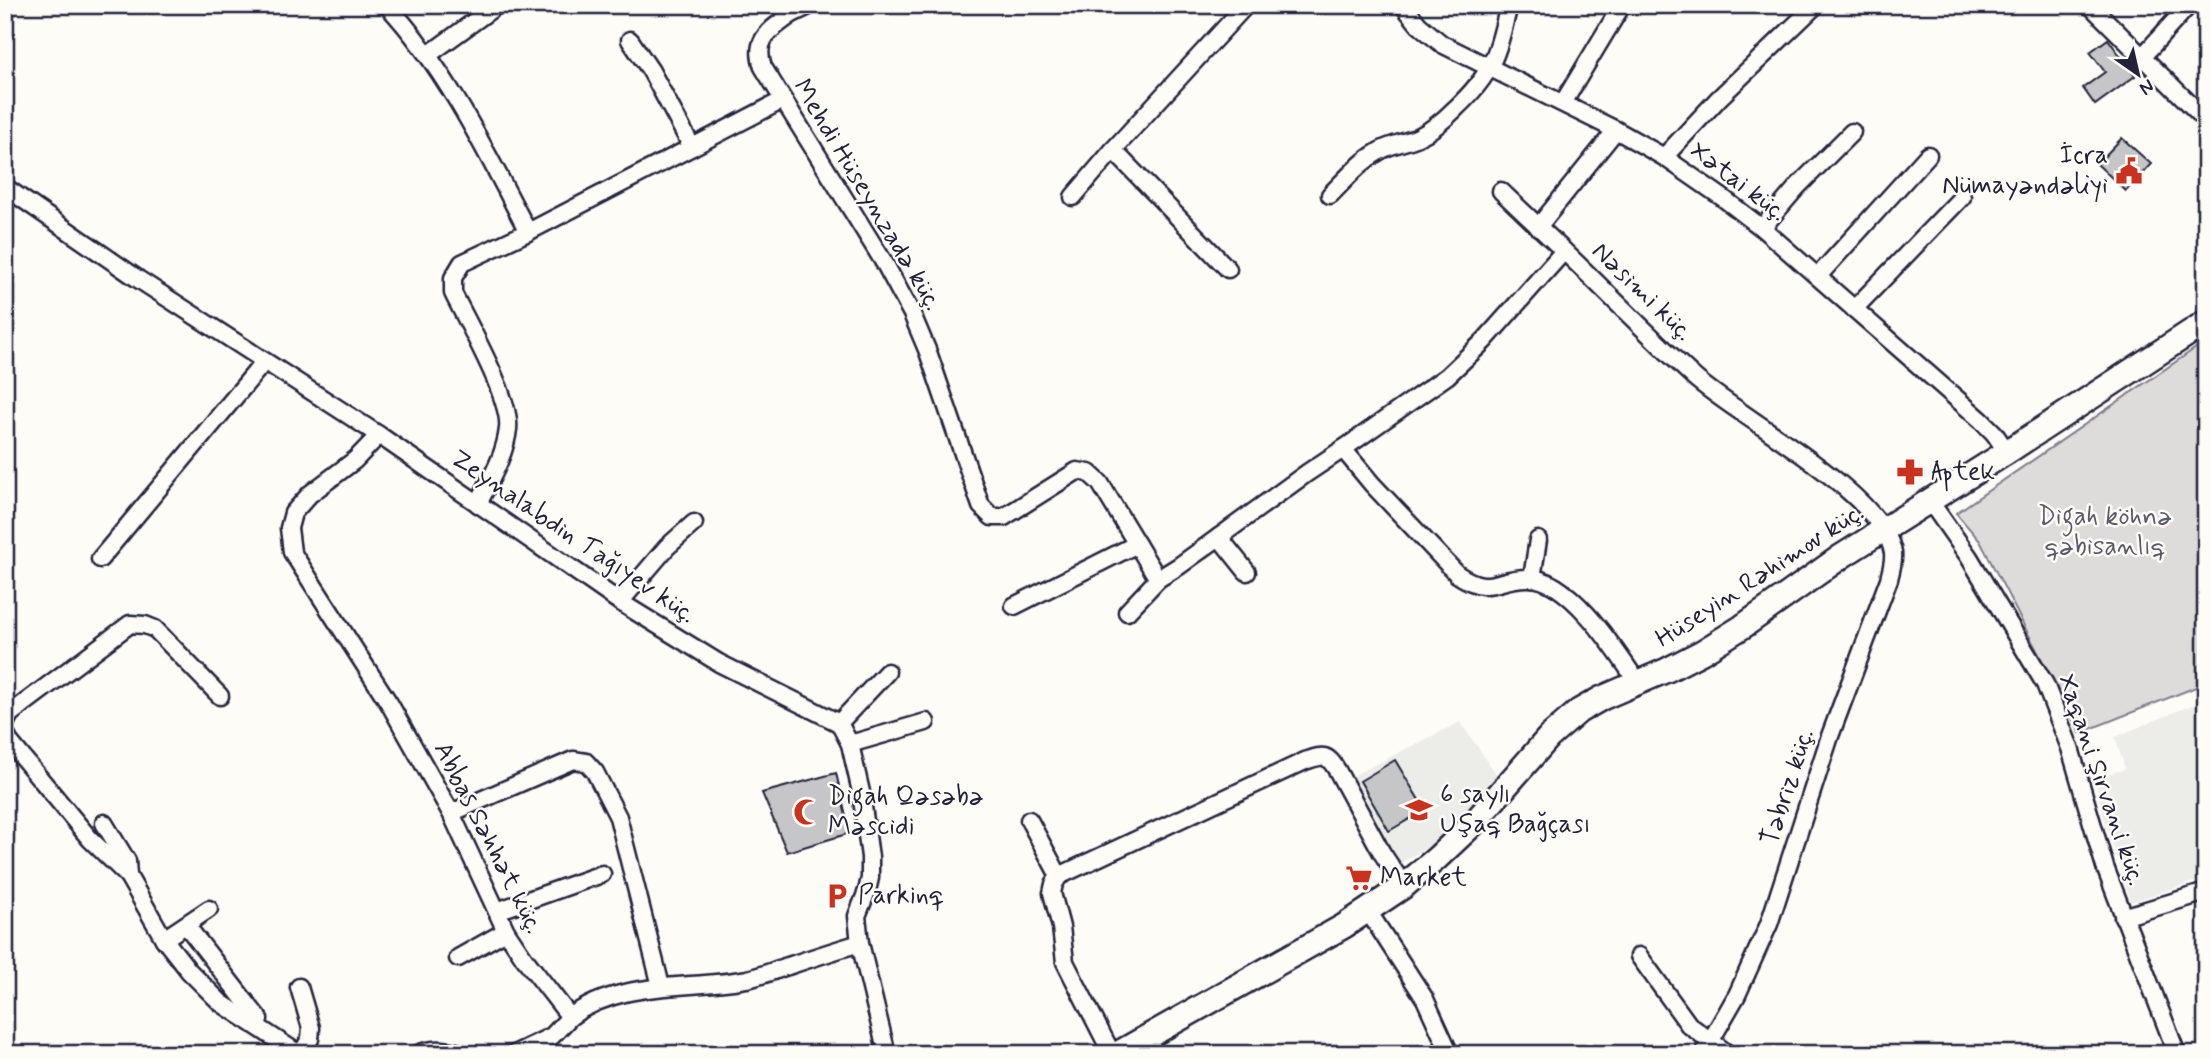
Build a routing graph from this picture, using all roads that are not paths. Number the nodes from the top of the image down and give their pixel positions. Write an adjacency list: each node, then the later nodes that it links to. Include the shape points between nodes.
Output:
1 (387, 5): 13 (street)
2 (497, 5): 13 (street)
3 (811, 5): 11 (street, Mehdi Hüseynzadə küç.)
4 (1403, 5): 15 (street, Xətai küç., via 1442,44)
5 (1509, 5): 15 (street)
6 (1622, 5): 17 (street)
7 (1816, 5): 24 (street)
8 (2091, 5): 14 (street)
9 (2189, 5): 14 (street)
10 (1238, 8): 22 (street)
11 (789, 10): 16 (street, Mehdi Hüseynzadə küç., via 761,41 758,54)
12 (630, 40): 21 (street)
13 (428, 55): 32 (street, via 488,154)
14 (2142, 57): 18 (street)
15 (1490, 69): 17 (street, Xətai küç.); 27 (street, via 1439,124 1378,151)
16 (783, 100): 21 (street); 48 (street, Mehdi Hüseynzadə küç., via 912,314 982,506 992,517 1004,517 1077,471 1089,473 1100,483)
17 (1563, 103): 19 (street, Xətai küç.)
18 (2206, 120)
19 (1616, 130): 24 (street, Xətai küç.); 30 (street)
20 (1852, 132): 31 (street)
21 (692, 147): 32 (street)
22 (1113, 150): 28 (street); 34 (street)
23 (1928, 155): 35 (street)
24 (1664, 157): 31 (street, Xətai küç.)
25 (5, 187): 38 (street, Zeynalabdin Tağıyev küç.)
26 (1501, 191): 30 (street)
27 (1330, 195)
28 (1073, 197)
29 (1962, 197): 36 (street)
30 (1538, 227): 33 (street)
31 (1762, 228): 35 (street, Xətai küç.)
32 (528, 232): 43 (street, via 462,263 453,278 453,293 506,404 509,426 504,452)
33 (1564, 251): 40 (street, Nəsimi küç., via 1447,376); 45 (street, Nəsimi küç., via 1696,378 1821,468 1857,498)
34 (1228, 269)
35 (1818, 276): 36 (street, Xətai küç.)
36 (1854, 309): 41 (street, Xətai küç., via 1981,420)
37 (2206, 322): 41 (main road, Hüseyin Rəhimov küç.)
38 (264, 362): 39 (street, Zeynalabdin Tağıyev küç.); 49 (street)
39 (379, 435): 43 (street, Zeynalabdin Tağıyev küç.); 64 (street, Abbas Səhhət küç., via 293,513 289,528 292,552 389,703)
40 (1343, 449): 46 (street); 51 (street, via 1471,583)
41 (2007, 452): 42 (main road, Hüseyin Rəhimov küç.)
42 (1929, 500): 45 (main road, Hüseyin Rəhimov küç.); 75 (street, Xaqani Şirvani küç., via 2045,684)
43 (478, 504): 53 (street, Zeynalabdin Tağıyev küç.)
44 (694, 523): 53 (street)
45 (1883, 530): 57 (main road, Hüseyin Rəhimov küç., via 1702,652); 87 (street, Təbriz küç., via 1893,551 1889,579 1830,736 1769,924)
46 (1219, 537): 50 (street); 52 (street)
47 (1538, 540): 51 (street)
48 (1137, 544): 52 (street, Mehdi Hüseynzadə küç.); 54 (street)
49 (100, 559)
50 (1247, 572)
51 (1532, 578): 57 (street, via 1549,581 1590,618)
52 (1158, 579): 55 (street)
53 (620, 602): 60 (street, Zeynalabdin Tağıyev küç., via 719,663)
54 (1014, 606)
55 (1127, 612)
56 (887, 672): 60 (street)
57 (1638, 683): 70 (main road, Hüseyin Rəhimov küç., via 1602,698 1561,725 1472,825)
58 (220, 696): 61 (street, via 155,629 130,624 10,714)
59 (926, 722): 63 (street)
60 (839, 723): 63 (street)
61 (5, 724)
62 (5, 732): 68 (street, via 90,839)
63 (850, 744): 79 (street, via 870,858 870,878 857,916)
64 (450, 813): 73 (street, Abbas Səhhət küç.); 82 (street, via 573,761 586,762 618,817)
65 (1029, 820): 69 (street)
66 (104, 823): 68 (street, via 127,861)
67 (602, 874): 73 (street)
68 (128, 876): 78 (street)
69 (1059, 876): 70 (street, via 1321,755 1337,770); 93 (street, via 1052,893 1065,962)
70 (1404, 886): 74 (main road, Hüseyin Rəhimov küç.)
71 (2206, 892): 75 (street)
72 (209, 909): 76 (street)
73 (497, 911): 77 (street, Abbas Səhhət küç.)
74 (1368, 911): 86 (main road, Hüseyin Rəhimov küç.); 94 (street, via 1424,999)
75 (2123, 917): 96 (street, Xaqani Şirvani küç.)
76 (186, 925): 78 (street); 85 (street, via 259,1019)
77 (506, 931): 81 (street); 84 (street, Abbas Səhhət küç.)
78 (164, 939): 85 (street, via 206,989)
79 (860, 943): 82 (street, via 751,978); 92 (street)
80 (1639, 956): 87 (street)
81 (458, 958)
82 (661, 986): 84 (street, via 607,998)
83 (299, 987): 88 (street, via 311,1028)
84 (570, 1017): 91 (street, via 552,1036)
85 (257, 1026): 88 (street)
86 (1151, 1045): 93 (main road, Hüseyin Rəhimov küç.)
87 (1707, 1047): 95 (street)
88 (300, 1054)
89 (418, 1054): 90 (street, via 442,1048)
90 (464, 1054)
91 (514, 1054)
92 (887, 1054)
93 (1115, 1054)
94 (1450, 1054)
95 (1728, 1054)
96 (2177, 1054)

